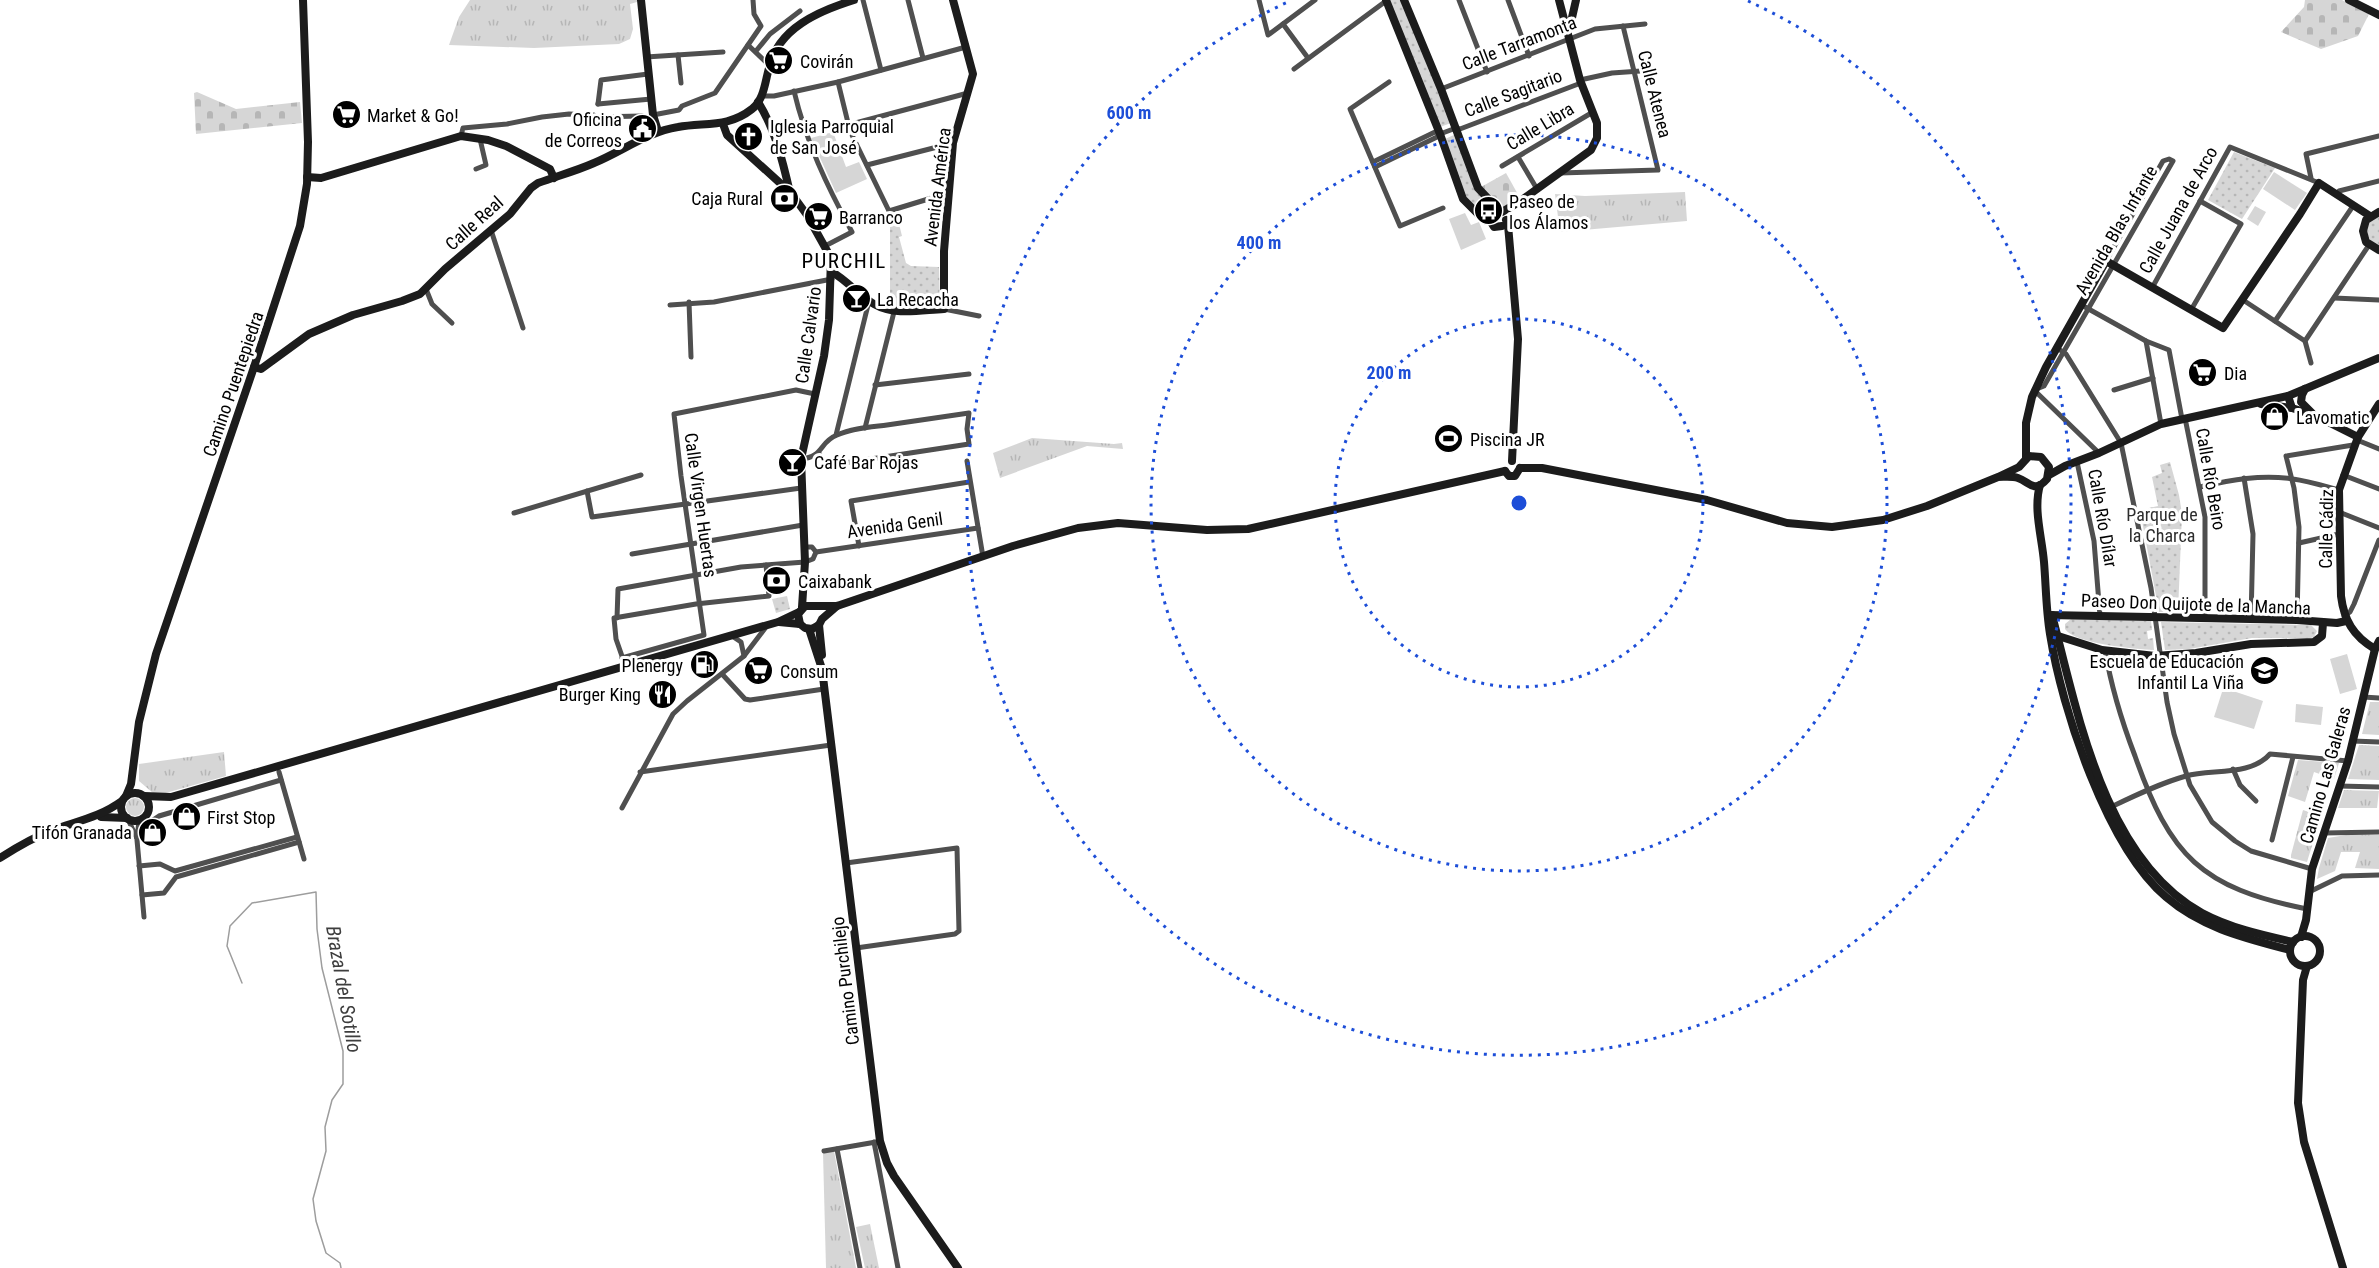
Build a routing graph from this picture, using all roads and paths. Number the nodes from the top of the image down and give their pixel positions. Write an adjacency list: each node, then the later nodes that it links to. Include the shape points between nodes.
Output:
1 (303, 0): 71 (street, Camino Puentepiedra)
2 (641, 0): 32 (street)
3 (753, 0): 26 (street, via 754,14 761,26)
4 (863, 0): 37 (street)
5 (908, 0): 33 (street)
6 (953, 0): 27 (street, Avenida América)
7 (1259, 0): 19 (street, via 1268,35)
8 (1315, 0): 19 (street)
9 (1404, 0): 46 (street)
10 (1459, 0): 40 (street)
11 (1508, 0): 31 (street)
12 (1559, 0): 21 (street)
13 (1576, 0): 21 (street, via 1571,22)
14 (2349, 0): 18 (street)
15 (850, 1): 24 (street, via 821,12)
16 (1386, 1): 34 (street); 60 (street)
17 (800, 11): 23 (street)
18 (2379, 15)
19 (1282, 24): 34 (street)
20 (1645, 24): 22 (street, Calle Tarramonta)
21 (1566, 26): 25 (street)
22 (1623, 26): 25 (street, Calle Tarramonta, via 1596,29); 39 (street, Calle Atenea)
23 (780, 29): 24 (street); 28 (street, via 770,34)
24 (786, 36): 35 (street)
25 (1569, 39): 31 (street, Calle Tarramonta); 44 (street)
26 (748, 45): 28 (street); 54 (street, via 715,93 679,110)
27 (966, 47): 33 (street); 48 (street, Avenida América, via 973,74)
28 (756, 51): 35 (street)
29 (723, 52): 30 (street)
30 (678, 55): 32 (street); 45 (street)
31 (1529, 56): 40 (street, Calle Tarramonta)
32 (646, 57): 41 (street)
33 (923, 58): 37 (street)
34 (1308, 58): 36 (street)
35 (769, 65): 50 (street)
36 (1294, 69)
37 (881, 70): 42 (street)
38 (1655, 70): 39 (street, Calle Sagitario)
39 (1634, 71): 44 (street, Calle Sagitario); 70 (street, Calle Atenea, via 1658,170)
40 (1487, 72): 46 (street, Calle Tarramonta)
41 (648, 74): 49 (street); 51 (street, via 600,80)
42 (837, 82): 47 (street); 57 (street)
43 (1389, 82): 67 (street, via 1350,108)
44 (1581, 82): 52 (street); 58 (street, Calle Sagitario)
45 (681, 83)
46 (1441, 89): 58 (street)
47 (794, 91): 50 (street); 89 (street, via 802,125 823,177 852,232)
48 (968, 93): 57 (street); 64 (street, Avenida América)
49 (651, 99): 51 (street); 54 (street)
50 (760, 99): 56 (street, via 752,109); 72 (street)
51 (598, 104): 53 (street, via 594,104)
52 (1593, 112): 65 (street, Calle Libra); 70 (street, via 1598,130 1595,145)
53 (594, 115): 55 (street); 61 (street, via 542,117 463,128)
54 (653, 115): 59 (street)
55 (642, 116)
56 (723, 124): 59 (street, Calle Real); 76 (street, Calle Calvario, via 728,135)
57 (848, 125): 66 (street)
58 (1456, 128): 60 (street); 86 (street, via 1478,188)
59 (658, 131): 73 (street, Calle Real, via 596,163)
60 (1440, 134): 67 (street); 87 (street, via 1463,199)
61 (461, 136): 63 (street); 71 (street, via 321,178)
62 (2379, 136): 74 (street, via 2306,154)
63 (480, 139): 69 (street, via 486,165); 73 (street, via 506,146 550,169)
64 (953, 143): 66 (street); 79 (street, Avenida América)
65 (1518, 157): 68 (street, Calle Libra); 77 (street)
66 (867, 165): 79 (street, via 889,211)
67 (1374, 165): 83 (street, via 1400,226)
68 (1502, 166)
69 (477, 169)
70 (1560, 173): 77 (street)
71 (307, 177): 116 (street, Camino Puentepiedra, via 300,226)
72 (787, 177): 76 (street); 78 (street)
73 (554, 178): 88 (street, Calle Real, via 531,188)
74 (2315, 180): 80 (street); 81 (street, Calle Juana de Arco, via 2230,147); 97 (street)
75 (2379, 181): 80 (street, via 2339,191)
76 (778, 182): 78 (street, Calle Calvario)
77 (1537, 189): 86 (street)
78 (790, 193): 89 (street, Calle Calvario)
79 (948, 193): 103 (street, Avenida América)
80 (2337, 195): 82 (street)
81 (2200, 201): 94 (street, Calle Juana de Arco); 104 (street, via 2241,224)
82 (2353, 206): 85 (street); 107 (street)
83 (1443, 208)
84 (2379, 212): 85 (street)
85 (2370, 216): 90 (street, via 2363,231)
86 (1502, 217): 87 (street, via 1491,213); 87 (street, via 1494,227); 144 (street, via 1508,233 1518,339)
87 (1489, 219)
88 (491, 230): 95 (street, Calle Real); 109 (street)
89 (825, 246): 93 (street, Calle Calvario, via 831,258)
90 (2369, 246): 91 (street); 96 (street)
91 (2379, 250)
92 (2109, 264): 92 (street, Avenida Blas Infante, via 2163,161 2173,161); 94 (street); 102 (street, Avenida Blas Infante)
93 (832, 276): 99 (street, via 847,281); 100 (street, via 714,302); 123 (street, Calle Calvario, via 825,347)
94 (2152, 288): 104 (street)
95 (426, 289): 108 (street, via 432,304); 116 (street, Calle Real, via 309,334 261,369)
96 (2334, 298): 98 (street); 111 (street)
97 (2243, 300): 104 (street, via 2223,328); 107 (street)
98 (2379, 300)
99 (869, 301): 105 (street); 133 (street)
100 (688, 302): 101 (street); 113 (street)
101 (670, 306)
102 (2084, 307): 110 (street); 112 (street, Avenida Blas Infante)
103 (944, 309): 105 (street); 106 (street)
104 (2191, 310)
105 (894, 312): 119 (street)
106 (979, 316)
107 (2275, 321): 111 (street)
108 (452, 323)
109 (523, 328)
110 (2146, 341): 118 (street); 130 (street, Calle Río Beiro, via 2169,350)
111 (2305, 341): 115 (street)
112 (2060, 350): 121 (street, Avenida Blas Infante); 136 (street)
113 (691, 357)
114 (2379, 358): 120 (street)
115 (2311, 363)
116 (254, 367): 227 (street, Camino Puentepiedra, via 153,665)
117 (969, 374): 119 (street)
118 (2152, 378): 122 (street); 131 (street)
119 (875, 385): 132 (street)
120 (2305, 388): 124 (street); 125 (street)
121 (2034, 390): 134 (street, Avenida Blas Infante, via 2028,411); 139 (street)
122 (2114, 390)
123 (815, 394): 142 (street, Calle Calvario); 167 (street, Calle Virgen Huertas, via 796,390 674,414)
124 (2291, 394): 125 (street); 126 (street); 128 (street)
125 (2301, 402): 129 (street)
126 (2259, 403): 128 (street); 130 (street)
127 (2379, 404): 135 (street, Calle Cádiz)
128 (2292, 408): 129 (street)
129 (2316, 416): 135 (street, via 2343,429)
130 (2183, 418): 131 (street); 161 (street, Calle Río Beiro)
131 (2161, 424): 136 (street)
132 (865, 428): 133 (street); 138 (street, via 969,413 969,444 825,466)
133 (836, 435): 138 (street)
134 (2027, 441): 140 (street, Avenida Blas Infante); 141 (street, Avenida Blas Infante)
135 (2356, 442): 137 (street); 153 (street, Calle Cádiz); 156 (street, via 2286,456)
136 (2121, 443): 139 (street); 195 (street)
137 (2379, 449)
138 (819, 453): 142 (street)
139 (2099, 453): 146 (street)
140 (2035, 456): 141 (street); 145 (street)
141 (2026, 458): 147 (street)
142 (801, 459): 162 (street, Calle Calvario)
143 (967, 461): 158 (street)
144 (1512, 461): 149 (street); 150 (street, via 1506,464)
145 (2046, 462): 148 (street); 152 (street)
146 (2077, 462): 148 (street); 194 (street, Calle Río Dílar, via 2094,541)
147 (2019, 466): 154 (street); 157 (street)
148 (2065, 466): 152 (street)
149 (1520, 468): 150 (street, via 1515,476); 154 (street, via 1542,468 1707,500 1787,523 1832,527 1907,513)
150 (1505, 471): 181 (street, via 1264,526 1226,530 1100,525 1052,534)
151 (641, 475): 165 (street)
152 (2049, 475): 159 (street)
153 (2343, 475): 163 (street); 164 (street, Calle Cádiz)
154 (1998, 477): 157 (street)
155 (2244, 478): 156 (street); 161 (street); 199 (street, via 2253,534)
156 (2292, 479): 164 (street); 175 (street)
157 (2021, 480): 160 (street)
158 (969, 482): 171 (street); 177 (street, via 851,501)
159 (2040, 485): 160 (street); 166 (street)
160 (2030, 486): 166 (street)
161 (2200, 487): 197 (street, Calle Río Beiro, via 2206,535)
162 (801, 488): 167 (street); 170 (street, Calle Calvario)
163 (2379, 489)
164 (2339, 490): 168 (street, Calle Cádiz)
165 (587, 491): 167 (street, via 592,517); 169 (street)
166 (2037, 497): 192 (street)
167 (685, 504): 176 (street, Calle Virgen Huertas)
168 (2339, 512): 172 (street); 173 (street, Calle Cádiz)
169 (514, 513)
170 (803, 525): 176 (street); 178 (street, Calle Calvario)
171 (978, 528): 177 (street, Avenida Genil); 181 (street)
172 (2379, 528)
173 (2339, 534): 175 (street); 186 (street, Calle Cádiz)
174 (2379, 540): 188 (street)
175 (2299, 543): 200 (street)
176 (691, 544): 180 (street); 184 (street, Calle Virgen Huertas)
177 (858, 546): 179 (street, Avenida Genil)
178 (805, 547): 179 (street); 182 (street, Calle Calvario)
179 (816, 552): 182 (street, via 813,559)
180 (632, 554)
181 (983, 557): 190 (street)
182 (805, 562): 183 (street); 185 (street, Calle Calvario)
183 (766, 565): 184 (street); 187 (street, via 769,596)
184 (695, 575): 187 (street, Calle Virgen Huertas); 196 (street, via 618,589)
185 (805, 590): 189 (street, Calle Calvario); 191 (street, Calle Calvario)
186 (2341, 602): 188 (street); 198 (street, Calle Cádiz)
187 (699, 604): 196 (street); 211 (street, Calle Virgen Huertas, via 704,635)
188 (2354, 604): 198 (street)
189 (815, 606): 190 (street); 191 (street); 202 (street, Calle Calvario)
190 (837, 606): 202 (street)
191 (801, 610): 201 (street); 204 (street, Calle Calvario)
192 (2049, 615): 193 (street, Paseo Don Quijote de la Mancha); 208 (street)
193 (2068, 615): 194 (street, Paseo Don Quijote de la Mancha); 208 (street, Paseo Don Quijote de la Mancha)
194 (2100, 616): 195 (street, Paseo Don Quijote de la Mancha)
195 (2156, 617): 197 (street, Paseo Don Quijote de la Mancha); 213 (street)
196 (616, 618): 214 (street, via 616,639)
197 (2205, 618): 199 (street, Paseo Don Quijote de la Mancha)
198 (2345, 618): 203 (street, Paseo Don Quijote de la Mancha); 209 (street, via 2355,635)
199 (2251, 620): 200 (street, Paseo Don Quijote de la Mancha)
200 (2297, 620): 203 (street, Paseo Don Quijote de la Mancha)
201 (778, 622): 204 (street); 205 (street)
202 (820, 622): 206 (street); 217 (street, Camino Purchilejo)
203 (2323, 623): 213 (street, Paseo Don Quijote de la Mancha, via 2322,636 2314,642 2251,644)
204 (800, 624): 206 (street)
205 (767, 625): 207 (street); 212 (street)
206 (808, 629): 217 (street, Camino Purchilejo)
207 (732, 636): 212 (street, via 741,642); 215 (street)
208 (2057, 636): 210 (street, Paseo Don Quijote de la Mancha); 240 (street, via 2078,717); 265 (street, via 2069,713 2115,828 2140,870 2165,897 2196,919 2234,935)
209 (2377, 645): 220 (street, Camino Las Galeras)
210 (2105, 650): 213 (street, Paseo Don Quijote de la Mancha); 235 (street, via 2120,712)
211 (641, 652): 214 (street); 215 (street)
212 (744, 656): 218 (street)
213 (2161, 656): 231 (street, via 2170,713)
214 (622, 658): 216 (street)
215 (643, 661): 216 (street)
216 (625, 667): 237 (street)
217 (822, 669): 219 (street, Camino Purchilejo)
218 (722, 674): 219 (street, via 750,700); 230 (street, via 673,714)
219 (825, 689): 224 (street, Camino Purchilejo)
220 (2363, 697): 221 (street); 222 (street, Camino Las Galeras)
221 (2379, 698)
222 (2352, 741): 223 (street); 226 (street, Camino Las Galeras)
223 (2379, 742)
224 (831, 745): 230 (street); 254 (street, Camino Purchilejo)
225 (2293, 757): 226 (street); 228 (street, via 2270,754 2259,764); 251 (street)
226 (2348, 760): 233 (street, Camino Las Galeras)
227 (133, 769): 236 (street, Camino Puentepiedra); 238 (street, Camino Puentepiedra)
228 (2233, 769): 231 (street); 239 (street, via 2240,785)
229 (279, 772): 232 (street)
230 (640, 772): 241 (street)
231 (2187, 776): 235 (street); 256 (street, via 2201,806 2222,832 2251,851)
232 (281, 780): 246 (street, via 159,816); 249 (street)
233 (2339, 786): 234 (street); 248 (street, Camino Las Galeras)
234 (2379, 787)
235 (2148, 791): 240 (street); 260 (street, via 2170,836 2212,877 2236,889)
236 (143, 795): 237 (street); 238 (street, via 134,793); 242 (street)
237 (171, 797): 242 (street)
238 (124, 799): 243 (street); 244 (street, via 121,810)
239 (2256, 801)
240 (2112, 806): 265 (street, via 2142,861 2185,902 2235,927)
241 (622, 808)
242 (148, 811): 245 (street)
243 (96, 817): 244 (street); 252 (street, via 52,830)
244 (127, 819): 245 (street); 250 (street)
245 (139, 820): 246 (street)
246 (138, 830): 250 (street)
247 (2379, 832): 248 (street)
248 (2324, 833): 256 (street, Camino Las Galeras)
249 (298, 839): 253 (street); 255 (street, via 175,871 160,864); 259 (street, via 176,877 164,893)
250 (137, 840): 255 (street)
251 (2271, 840)
252 (0, 858)
253 (304, 859)
254 (846, 864): 266 (street, Camino Purchilejo); 266 (street, via 957,848 960,927 955,934)
255 (139, 866): 259 (street)
256 (2312, 869): 258 (street, Camino Las Galeras)
257 (2379, 875): 258 (street, via 2342,876)
258 (2309, 892): 260 (street, Camino Las Galeras)
259 (142, 896): 261 (street)
260 (2307, 909): 262 (street, Camino Las Galeras)
261 (144, 917)
262 (2306, 920): 263 (street, Camino Las Galeras); 264 (street, Camino Las Galeras)
263 (2301, 937): 264 (street); 265 (street)
264 (2312, 938): 268 (street, via 2319,946 2319,955)
265 (2292, 946): 267 (street, via 2292,958)
266 (856, 948): 270 (street, Camino Purchilejo)
267 (2298, 964): 268 (street); 269 (street)
268 (2307, 966): 269 (street)
269 (2304, 980): 280 (street, via 2298,1103 2304,1142)
270 (877, 1142): 271 (street); 273 (street, Camino Purchilejo); 274 (street)
271 (837, 1149): 272 (street); 277 (street)
272 (824, 1151)
273 (884, 1154): 274 (street); 275 (street, Camino Purchilejo)
274 (877, 1160): 276 (street)
275 (892, 1177): 276 (street); 279 (street, Camino Purchilejo)
276 (881, 1184): 278 (street)
277 (860, 1268)
278 (898, 1268)
279 (958, 1268)
280 (2343, 1268)

